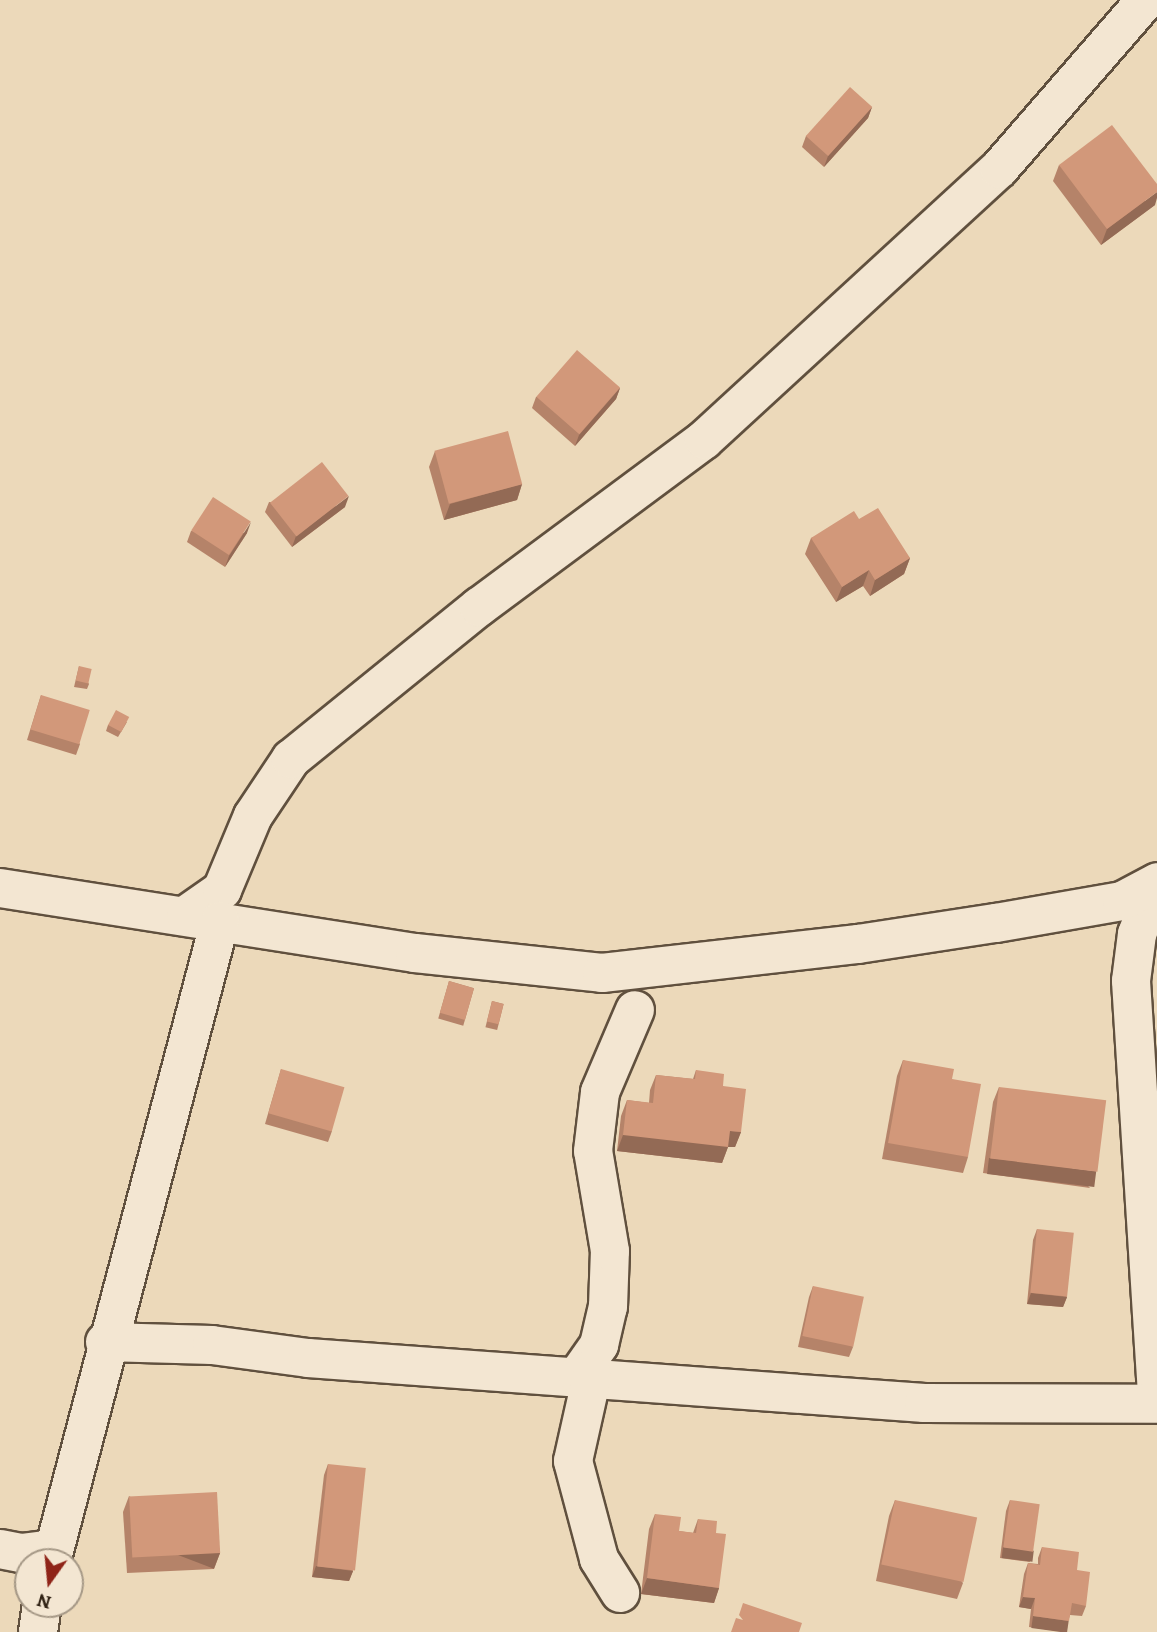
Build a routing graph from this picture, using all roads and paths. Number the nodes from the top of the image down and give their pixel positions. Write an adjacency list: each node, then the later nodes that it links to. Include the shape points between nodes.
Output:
1 (1146, 0): 4 (street, via 999,169 704,440 500,591 291,759 253,816 222,890)
2 (1157, 882): 4 (street, via 1122,901 996,923 603,973 415,953); 8 (street, via 1137,934 1131,981)
3 (0, 888): 4 (street)
4 (203, 918): 6 (street)
5 (635, 1010): 7 (street, via 600,1092 593,1151 610,1251 608,1307 599,1345)
6 (105, 1342): 7 (street, via 212,1345 308,1358); 9 (street)
7 (585, 1375): 8 (street, via 924,1403); 10 (street, via 573,1461 599,1559)
8 (1157, 1402)
9 (54, 1548)
10 (620, 1593)

